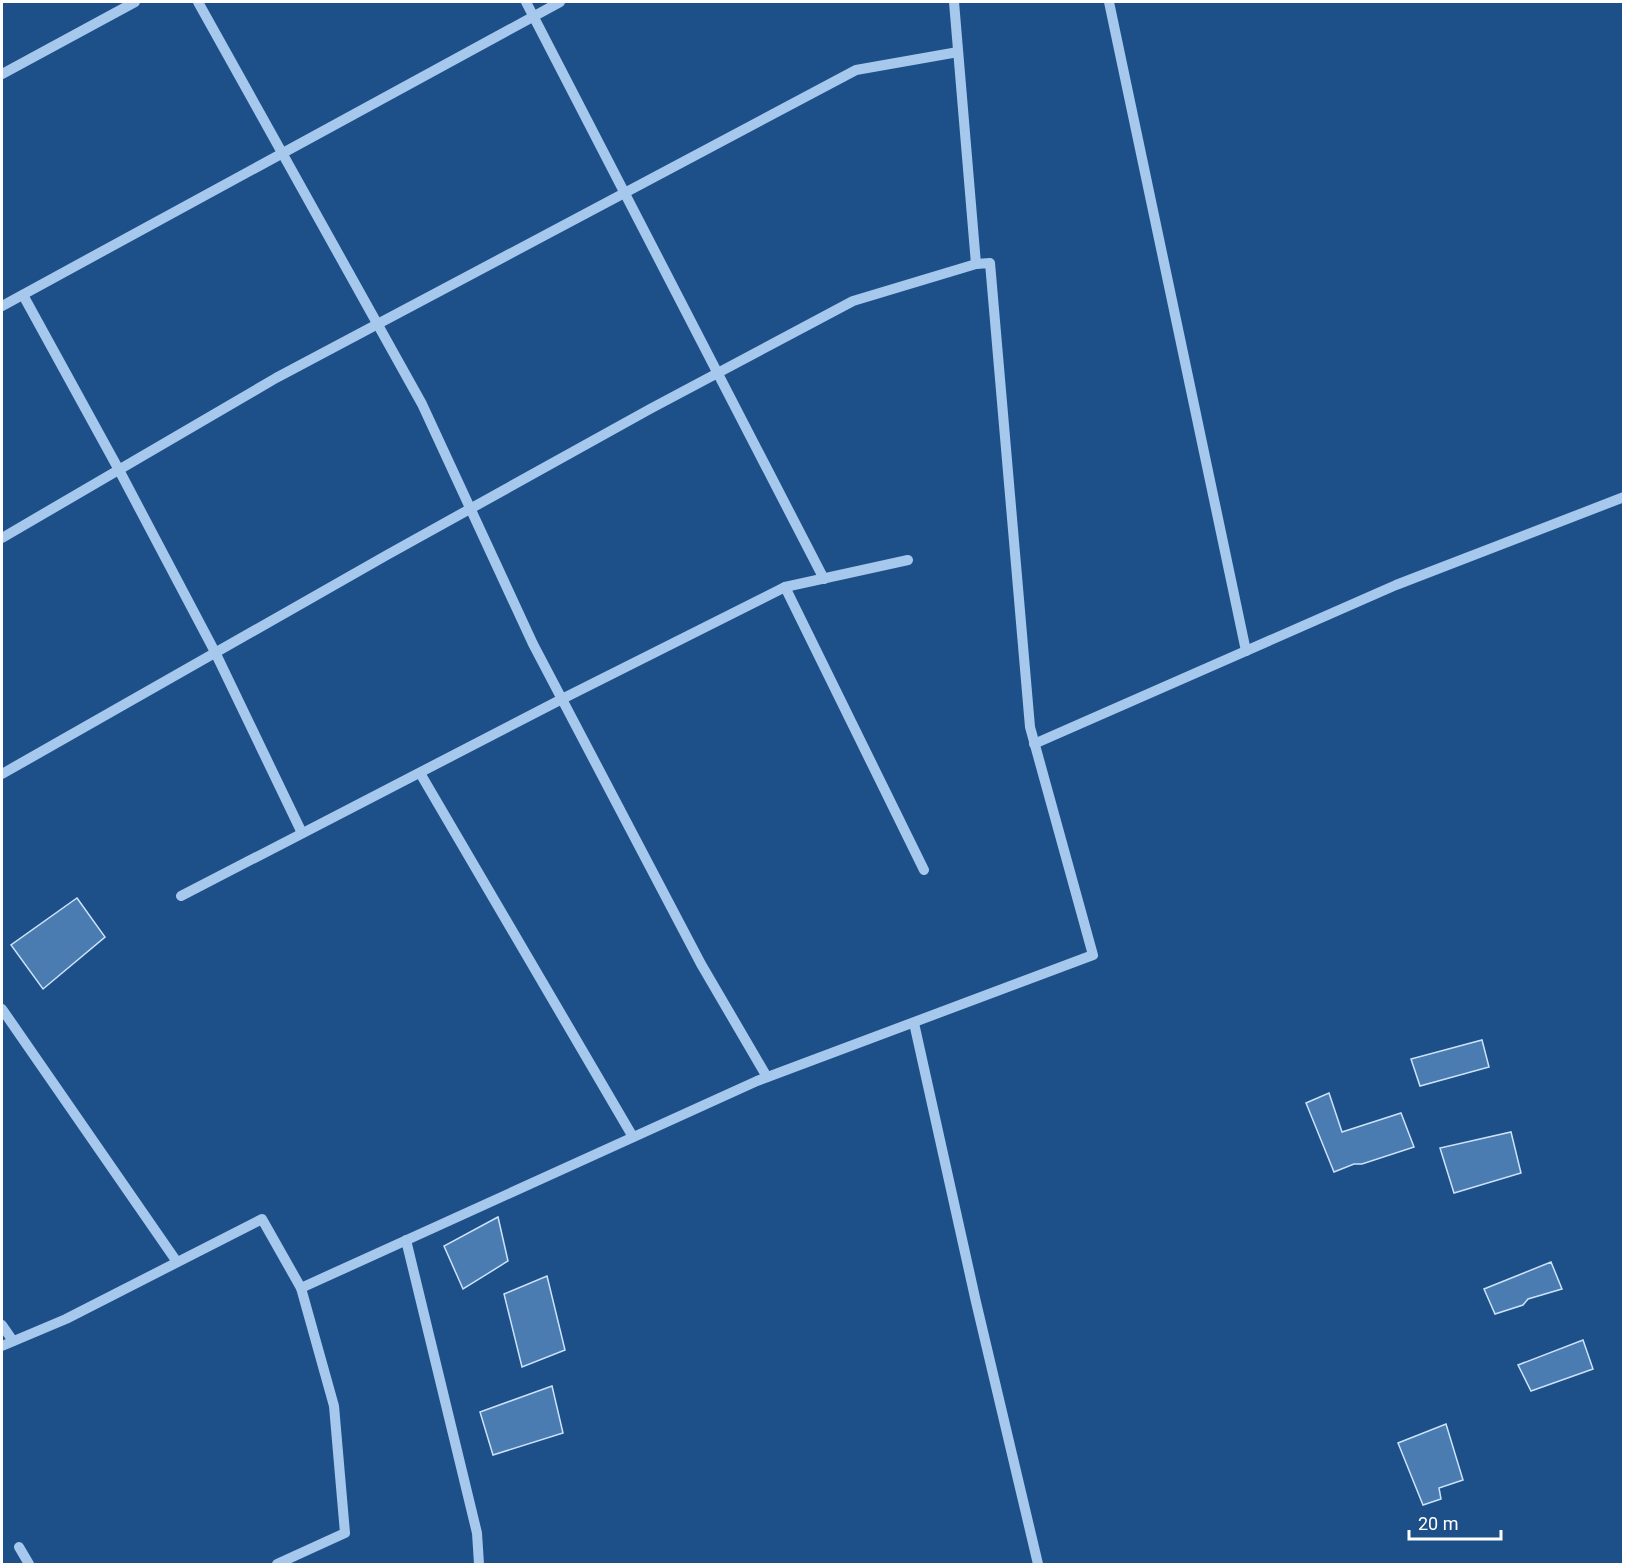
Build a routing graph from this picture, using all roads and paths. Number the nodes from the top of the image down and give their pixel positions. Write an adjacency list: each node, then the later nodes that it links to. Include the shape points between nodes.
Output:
1 (135, 2): 9 (street)
2 (198, 2): 10 (street)
3 (526, 2): 7 (street)
4 (560, 2): 7 (street)
5 (954, 2): 8 (street)
6 (1109, 2): 24 (street)
7 (534, 16): 10 (street); 11 (street)
8 (958, 52): 11 (street, via 856,70); 12 (street)
9 (2, 74)
10 (282, 154): 13 (street); 15 (street)
11 (625, 192): 15 (street); 16 (street)
12 (976, 264): 16 (street, via 853,301); 27 (street, via 990,263)
13 (23, 295): 14 (street); 17 (street)
14 (2, 306)
15 (378, 324): 17 (street, via 276,378); 19 (street, via 422,404)
16 (718, 373): 19 (street); 22 (street)
17 (119, 470): 20 (street); 25 (street)
18 (1623, 497): 24 (street, via 1396,585)
19 (470, 508): 25 (street); 26 (street)
20 (2, 538)
21 (908, 560): 22 (street)
22 (824, 579): 23 (street)
23 (785, 587): 26 (street); 31 (street)
24 (1246, 651): 27 (street)
25 (215, 652): 29 (street); 30 (street)
26 (562, 699): 28 (street); 35 (street, via 701,964)
27 (1034, 744): 34 (street, via 1093,955)
28 (420, 772): 30 (street); 36 (street)
29 (2, 774)
30 (302, 833): 32 (street)
31 (924, 870)
32 (181, 896)
33 (2, 1009): 38 (street)
34 (914, 1023): 35 (street); 47 (street)
35 (767, 1077): 36 (street)
36 (633, 1137): 37 (street)
37 (406, 1240): 39 (street); 46 (street, via 477,1533)
38 (177, 1263): 39 (street, via 262,1219); 41 (street)
39 (301, 1288): 45 (street, via 334,1406 345,1533)
40 (2, 1325): 41 (street)
41 (13, 1341): 42 (street)
42 (2, 1346)
43 (19, 1547): 44 (street)
44 (29, 1564)
45 (277, 1564)
46 (479, 1564)
47 (1038, 1564)

